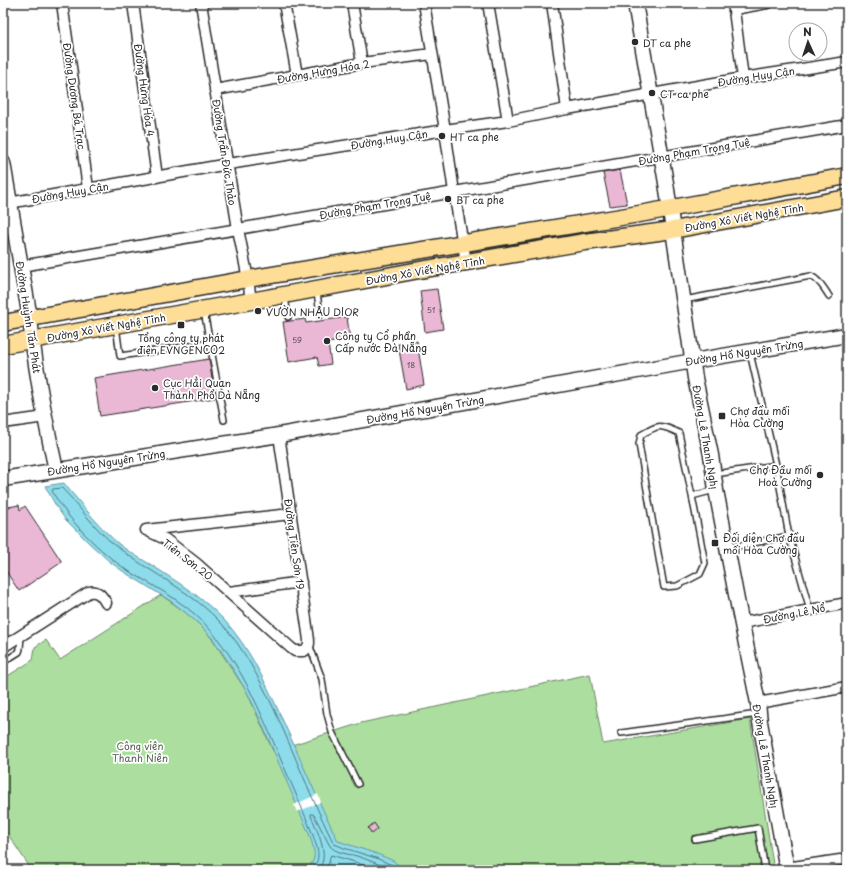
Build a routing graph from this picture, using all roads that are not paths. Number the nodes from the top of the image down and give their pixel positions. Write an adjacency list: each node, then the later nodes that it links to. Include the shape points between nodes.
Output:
1 (62, 3): 28 (street, Đường Dương Bá Trạc)
2 (132, 3): 27 (street, Đường Hưng Hóa 4)
3 (201, 3): 17 (street, Đường Trần Đức Thảo)
4 (284, 3): 15 (street)
5 (352, 3): 14 (street)
6 (424, 3): 12 (street)
7 (488, 3): 20 (street)
8 (552, 3): 19 (street)
9 (635, 3): 18 (street, Đường Lê Thanh Nghị)
10 (767, 3): 11 (street)
11 (734, 6): 16 (street)
12 (432, 54): 14 (street, Đường Hưng Hóa 2); 22 (street)
13 (847, 62): 16 (street, Đường Huy Cận)
14 (362, 63): 15 (street, Đường Hưng Hóa 2)
15 (297, 76): 17 (street, Đường Hưng Hóa 2)
16 (743, 78): 18 (street, Đường Huy Cận)
17 (215, 90): 25 (street, Đường Trần Đức Thảo)
18 (650, 95): 19 (street, Đường Huy Cận); 23 (street, Đường Lê Thanh Nghị)
19 (567, 109): 20 (street, Đường Huy Cận)
20 (508, 121): 22 (street, Đường Huy Cận)
21 (847, 124): 23 (street, Đường Phạm Trọng Tuệ)
22 (445, 130): 25 (street, Đường Huy Cận); 29 (street)
23 (660, 157): 29 (street, Đường Phạm Trọng Tuệ); 32 (street, Đường Lê Thanh Nghị)
24 (3, 163): 31 (street, Đường Huỳnh Tấn Phát)
25 (228, 164): 27 (street, Đường Huy Cận); 33 (street, Đường Trần Đức Thảo)
26 (847, 176): 32 (main road, Đường Xô Viết Nghệ Tĩnh)
27 (157, 177): 28 (street, Đường Huy Cận)
28 (88, 188): 31 (street, Đường Huy Cận)
29 (454, 192): 33 (street, Đường Phạm Trọng Tuệ); 35 (street)
30 (847, 198): 34 (main road, Đường Xô Viết Nghệ Tĩnh)
31 (6, 203): 37 (street, Đường Huỳnh Tấn Phát)
32 (670, 209): 34 (street, Đường Lê Thanh Nghị); 35 (main road, Đường Xô Viết Nghệ Tĩnh)
33 (238, 229): 37 (street, Đường Phạm Trọng Tuệ); 38 (street, Đường Trần Đức Thảo)
34 (673, 230): 36 (main road, Đường Xô Viết Nghệ Tĩnh); 42 (street, Đường Lê Thanh Nghị)
35 (464, 243): 36 (street); 38 (main road, Đường Xô Viết Nghệ Tĩnh)
36 (466, 262): 39 (main road, Đường Xô Viết Nghệ Tĩnh)
37 (21, 266): 47 (street, Đường Huỳnh Tấn Phát)
38 (248, 279): 43 (street, Đường Trần Đức Thảo); 47 (main road, Đường Xô Viết Nghệ Tĩnh)
39 (316, 289): 40 (main road, Đường Xô Viết Nghệ Tĩnh); 45 (lane)
40 (285, 295): 43 (main road, Đường Xô Viết Nghệ Tĩnh); 46 (lane)
41 (828, 296): 42 (lane, via 816,278 811,276)
42 (683, 300): 55 (street, Đường Lê Thanh Nghị)
43 (251, 301): 44 (main road, Đường Xô Viết Nghệ Tĩnh)
44 (204, 310): 49 (main road, Đường Xô Viết Nghệ Tĩnh); 52 (lane)
45 (320, 315)
46 (288, 316)
47 (30, 318): 48 (main road, Đường Xô Viết Nghệ Tĩnh); 51 (street, Đường Huỳnh Tấn Phát)
48 (3, 323)
49 (116, 326): 51 (main road, Đường Xô Viết Nghệ Tĩnh); 52 (lane, via 120,356)
50 (847, 335): 54 (street, Đường Hồ Nguyên Trừng)
51 (33, 340): 53 (main road, Đường Xô Viết Nghệ Tĩnh); 56 (street, Đường Huỳnh Tấn Phát)
52 (210, 343): 57 (lane)
53 (3, 345)
54 (749, 351): 55 (street, Đường Hồ Nguyên Trừng); 60 (lane)
55 (693, 361): 59 (street, Đường Hồ Nguyên Trừng); 62 (street, Đường Lê Thanh Nghị)
56 (45, 417): 58 (street); 61 (street, Đường Huỳnh Tấn Phát)
57 (224, 420)
58 (3, 424)
59 (279, 435): 61 (street, Đường Hồ Nguyên Trừng); 66 (street, Đường Tiên Sơn 19)
60 (776, 465): 62 (lane); 67 (lane)
61 (56, 470): 63 (street, Đường Hồ Nguyên Trừng)
62 (714, 474): 64 (street, Đường Lê Thanh Nghị)
63 (3, 479)
64 (716, 490): 65 (lane); 68 (street, Đường Lê Thanh Nghị)
65 (692, 496): 65 (lane, via 679,433 665,426 654,426 641,435 639,444 664,587 677,586 700,574 705,563)
66 (291, 514): 69 (street, Đường Tiên Sơn 19); 70 (street, Tiên Sơn 20, via 146,530 165,539)
67 (789, 536): 68 (lane); 73 (lane)
68 (726, 548): 74 (street, Đường Lê Thanh Nghị)
69 (301, 582): 70 (street); 76 (street, Đường Tiên Sơn 19)
70 (229, 592): 76 (street, Tiên Sơn 20, via 295,651)
71 (106, 603): 75 (street, via 100,594 88,592)
72 (847, 603): 73 (street, Đường Lê Nổ)
73 (810, 610): 74 (street, Đường Lê Nổ)
74 (742, 623): 80 (street, Đường Lê Thanh Nghị)
75 (21, 636): 77 (street); 78 (lane, via 19,651)
76 (306, 647): 82 (lane, via 322,679 332,732)
77 (3, 648)
78 (3, 662)
79 (847, 687): 80 (street)
80 (758, 708): 81 (lane); 85 (street, Đường Lê Thanh Nghị)
81 (621, 734)
82 (358, 784)
83 (695, 839): 86 (lane, via 758,828)
84 (847, 858): 85 (street)
85 (786, 869)
86 (765, 870)

